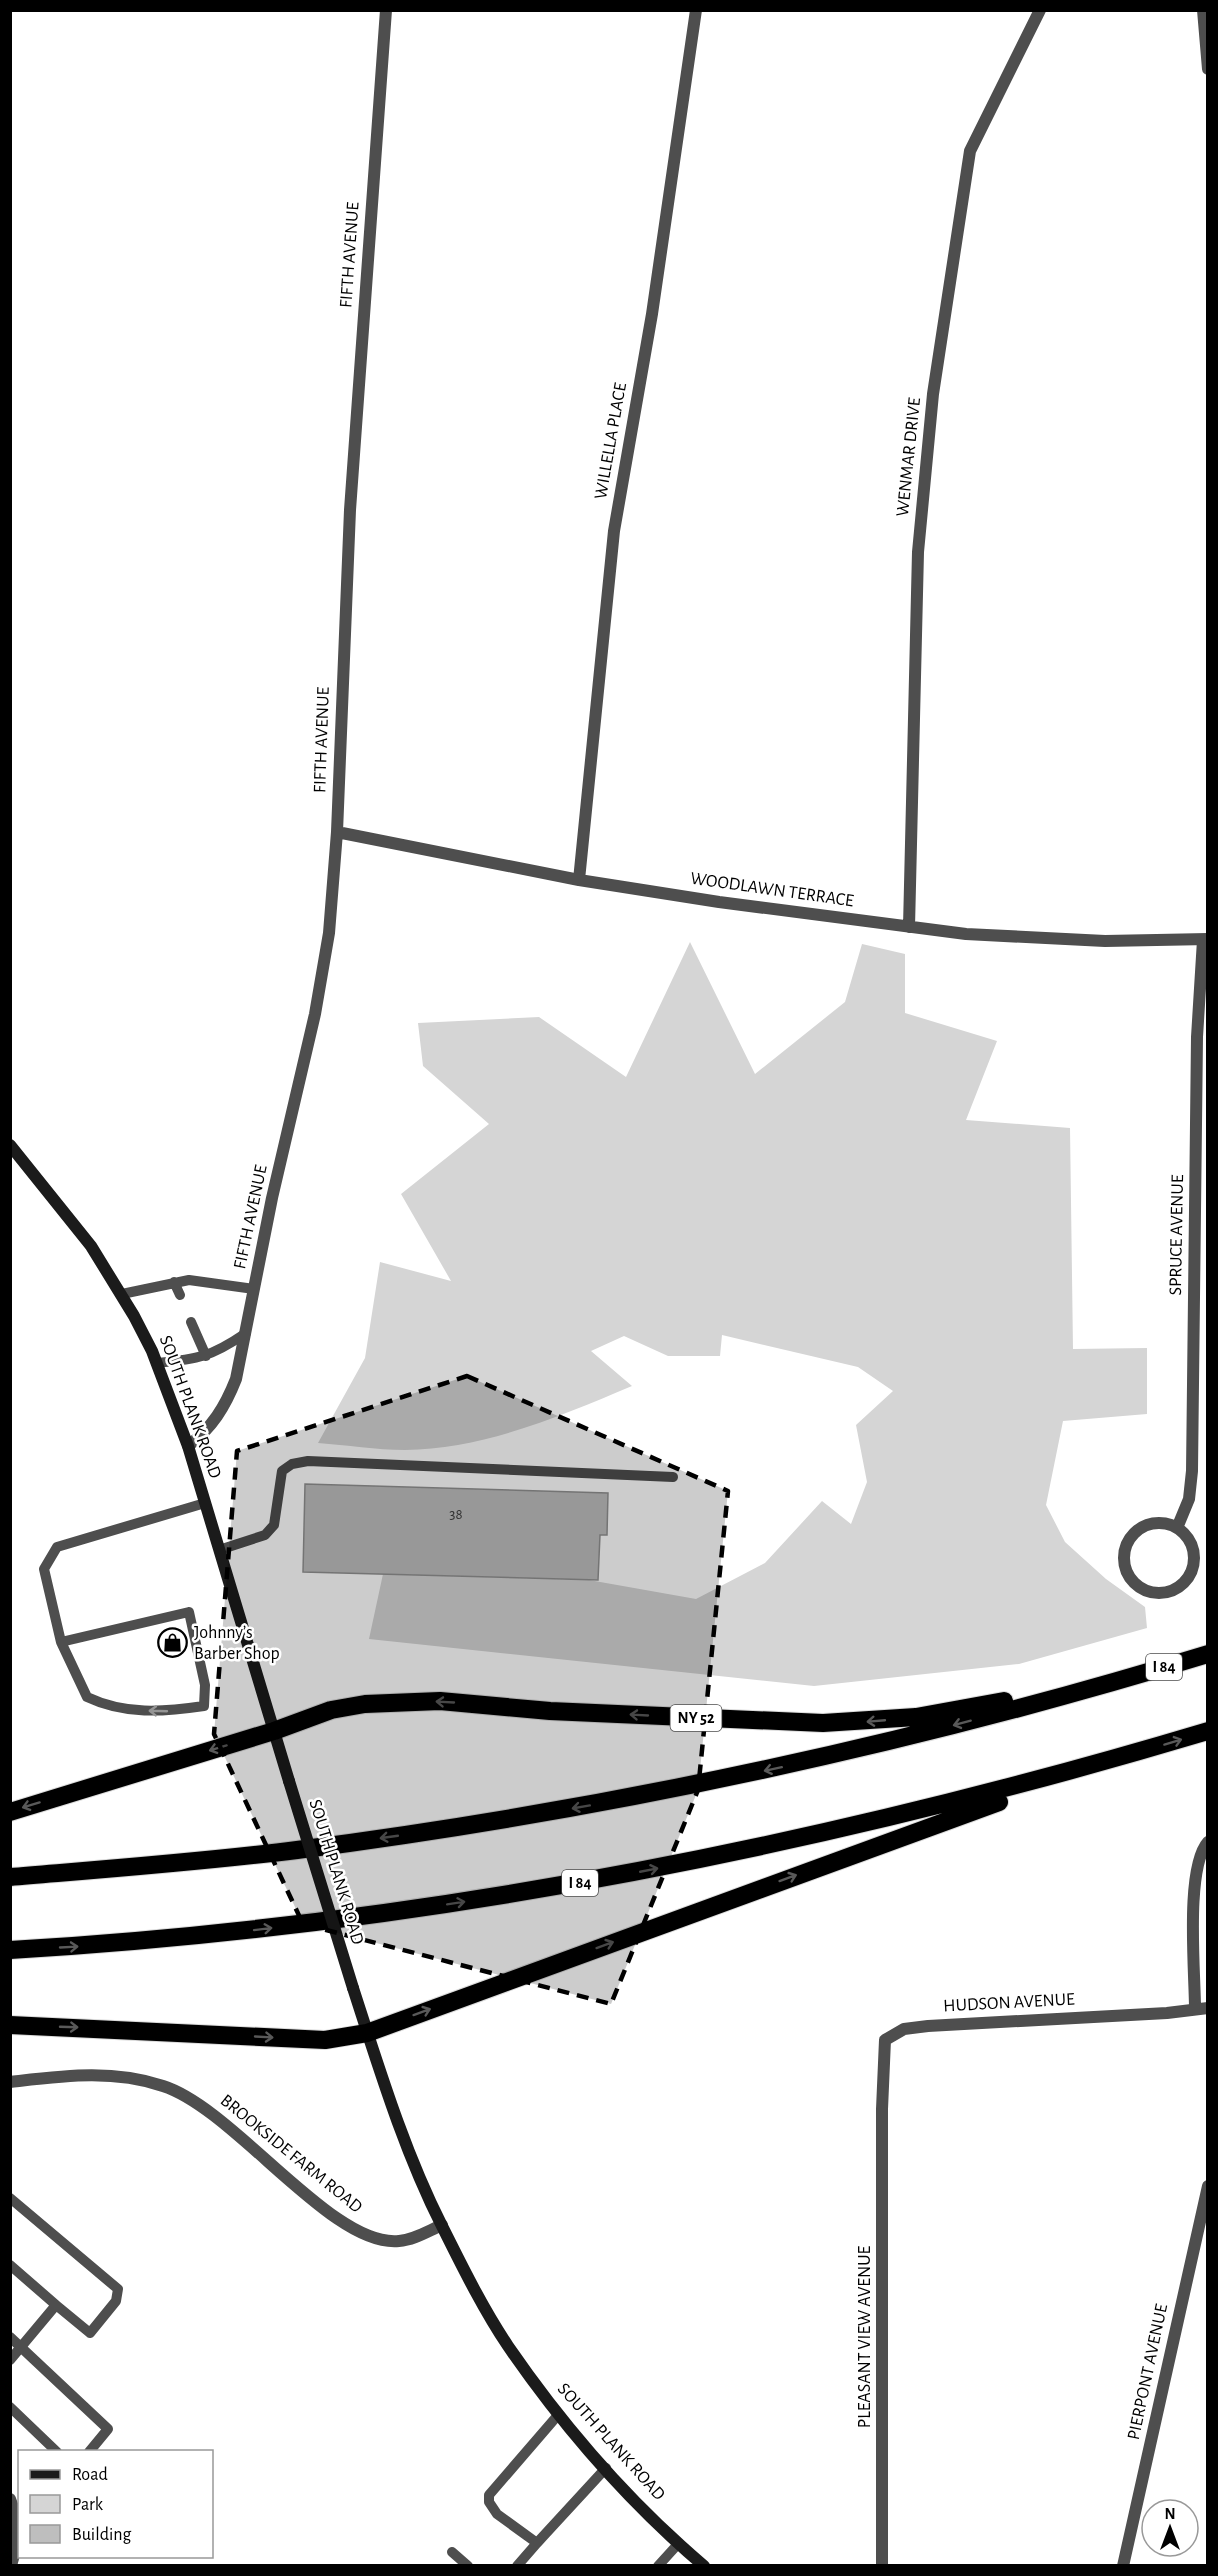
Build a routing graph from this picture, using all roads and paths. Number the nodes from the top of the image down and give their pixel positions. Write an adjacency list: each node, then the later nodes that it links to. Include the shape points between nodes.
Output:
1 (386, 10): 6 (street, FIFTH AVENUE, via 350,510)
2 (696, 10): 7 (street, WILLELLA PLACE, via 652,314 614,531)
3 (1040, 10): 8 (street, WENMAR DRIVE, via 970,151 933,394 918,552)
4 (1203, 10): 5 (street)
5 (1208, 69)
6 (337, 832): 7 (street, WOODLAWN TERRACE); 12 (street, FIFTH AVENUE, via 322,976)
7 (579, 880): 8 (street, WOODLAWN TERRACE)
8 (909, 927): 9 (street, WOODLAWN TERRACE, via 1105,942)
9 (1205, 939): 22 (street, SPRUCE AVENUE, via 1197,1037 1192,1471 1189,1498)
10 (10, 1145): 13 (main road, SOUTH PLANK ROAD, via 91,1246)
11 (174, 1282): 12 (lane, via 199,1281); 13 (lane); 14 (lane)
12 (254, 1289): 16 (street, FIFTH AVENUE)
13 (122, 1294): 18 (main road, SOUTH PLANK ROAD)
14 (180, 1295)
15 (191, 1322): 17 (lane)
16 (246, 1333): 17 (lane, via 219,1352); 19 (street, FIFTH AVENUE, via 227,1401 213,1423)
17 (206, 1356): 18 (lane)
18 (157, 1363): 19 (main road, SOUTH PLANK ROAD)
19 (188, 1446): 21 (main road, SOUTH PLANK ROAD)
20 (673, 1477): 23 (lane, via 308,1461 282,1471 274,1525 265,1535)
21 (205, 1503): 23 (main road, SOUTH PLANK ROAD); 24 (lane, via 57,1547 44,1569)
22 (1177, 1528): 22 (street, via 1156,1522 1145,1525 1129,1540 1124,1561 1127,1572 1143,1589 1166,1592 1186,1580 1194,1558 1192,1546)
23 (219, 1550): 27 (main road, SOUTH PLANK ROAD)
24 (61, 1642): 24 (lane, one-way to 24, via 189,1612 205,1685 204,1707 166,1711 110,1708 87,1697)
25 (1208, 1654): 26 (highway, I 84)
26 (1120, 1681): 27 (highway, NY 52, one-way to 27, via 870,1722 772,1722 550,1711 440,1701 331,1710); 32 (highway, I 84, one-way to 32, via 814,1760 607,1802 296,1850)
27 (274, 1731): 30 (highway, one-way to 30); 36 (main road, SOUTH PLANK ROAD, bridge)
28 (1208, 1731): 29 (highway, I 84, one-way to 28)
29 (1139, 1752): 33 (highway, I 84, one-way to 29, via 308,1923 621,1876 921,1811); 36 (highway, one-way to 29)
30 (10, 1812)
31 (1208, 1842): 34 (street, via 1199,1856 1194,1880)
32 (10, 1877)
33 (10, 1950)
34 (1201, 2008): 38 (street, HUDSON AVENUE, via 928,2026 891,2034 883,2047)
35 (10, 2025): 36 (highway, one-way to 36, via 325,2040)
36 (367, 2033): 41 (main road, SOUTH PLANK ROAD, via 409,2152)
37 (10, 2082): 41 (street, BROOKSIDE FARM ROAD, via 107,2074 165,2087 207,2109 297,2187 346,2224 374,2238 398,2241)
38 (882, 2109): 62 (street, PLEASANT VIEW AVENUE)
39 (1208, 2186): 63 (street, PIERPONT AVENUE)
40 (10, 2198): 43 (lane, via 118,2289 116,2301 90,2333)
41 (442, 2225): 48 (main road, SOUTH PLANK ROAD, via 507,2344)
42 (10, 2265): 43 (lane)
43 (56, 2305): 45 (lane)
44 (10, 2337): 45 (lane)
45 (22, 2347): 46 (lane); 50 (lane, via 108,2428)
46 (10, 2360)
47 (10, 2407): 49 (lane)
48 (558, 2415): 51 (main road, SOUTH PLANK ROAD); 54 (lane, via 489,2495 497,2514)
49 (56, 2450)
50 (90, 2450)
51 (606, 2468): 54 (lane); 55 (main road, SOUTH PLANK ROAD)
52 (10, 2499): 53 (street, via 18,2518)
53 (18, 2535): 57 (street)
54 (537, 2543): 59 (lane)
55 (678, 2544): 60 (lane); 61 (main road, SOUTH PLANK ROAD)
56 (452, 2552): 58 (lane)
57 (11, 2565)
58 (468, 2565)
59 (517, 2565)
60 (658, 2565)
61 (704, 2565)
62 (882, 2565)
63 (1123, 2565)

